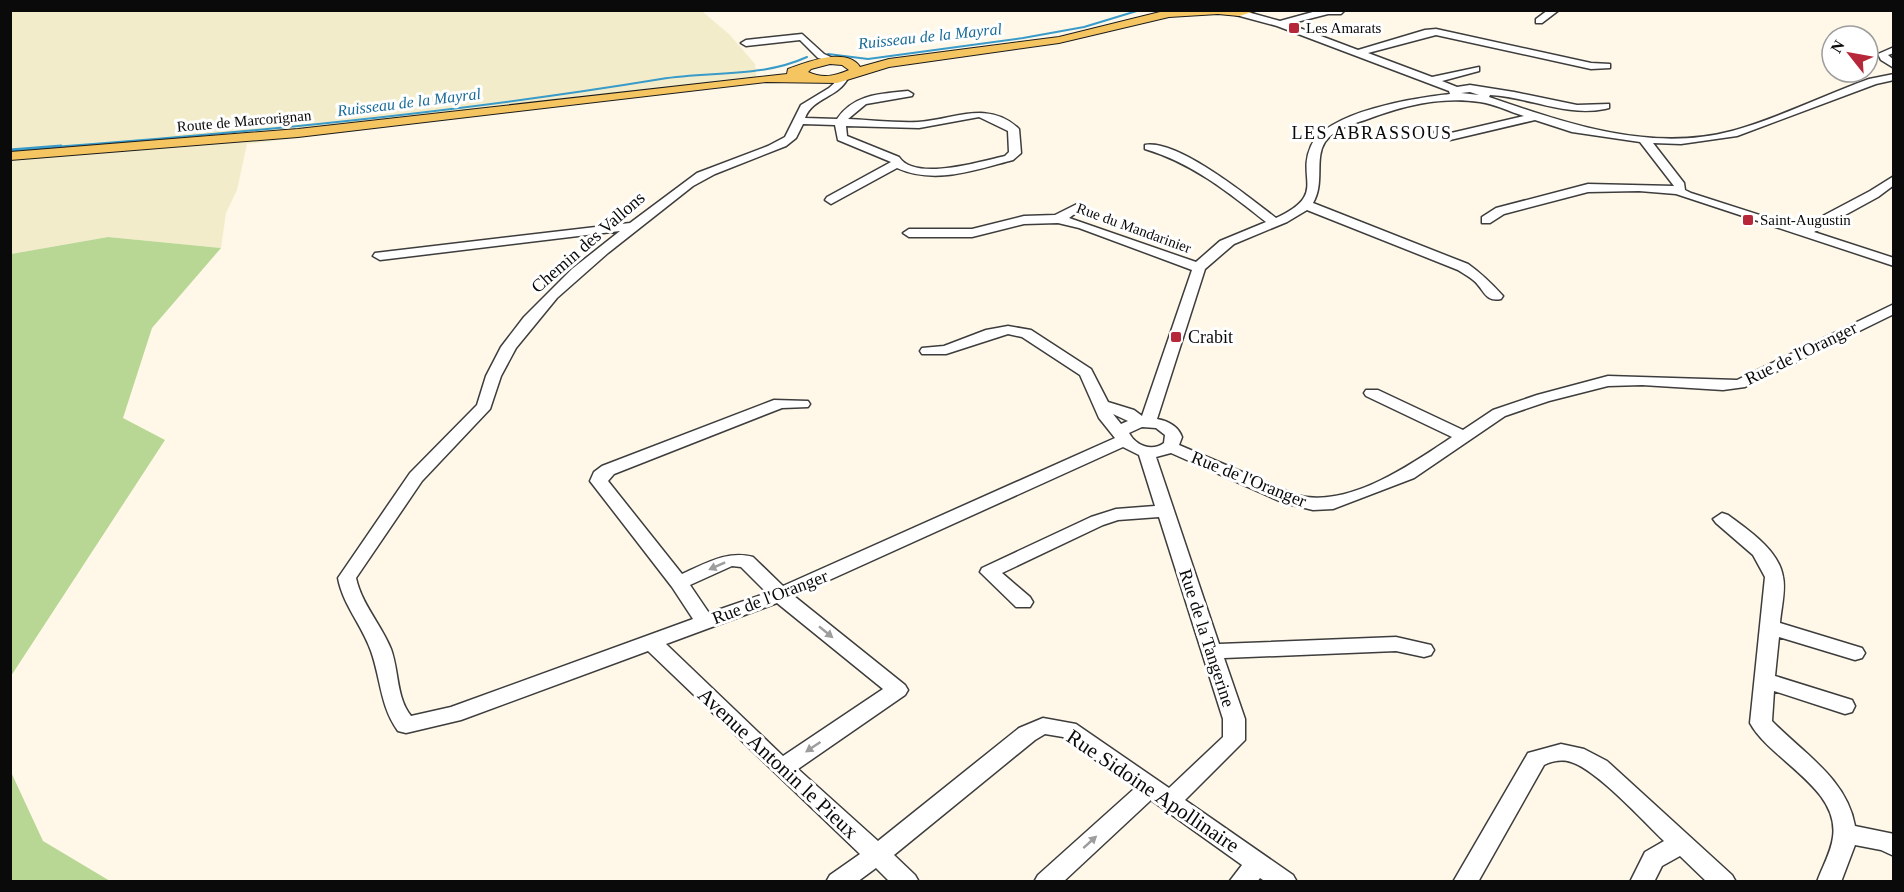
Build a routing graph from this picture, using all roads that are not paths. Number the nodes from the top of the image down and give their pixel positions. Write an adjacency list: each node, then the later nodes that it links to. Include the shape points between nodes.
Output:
1 (1183, 10): 7 (main road)
2 (1255, 10): 6 (main road); 8 (street)
3 (1555, 10): 9 (street)
4 (1215, 11): 6 (main road); 7 (main road)
5 (1341, 11): 10 (street)
6 (1239, 14): 8 (street)
7 (1163, 15): 17 (main road, via 1048,41)
8 (1269, 20): 10 (street)
9 (1539, 21)
10 (1280, 24): 13 (street)
11 (746, 43): 16 (street, via 802,37)
12 (1893, 50): 14 (street, via 1883,54)
13 (1359, 53): 15 (street, via 1436,32); 21 (street)
14 (1893, 65)
15 (1606, 66)
16 (811, 67): 17 (main road, via 830,60); 20 (main road); 22 (street, via 828,85); 33 (main road, Route de Marcorignan, via 766,78 298,133)
17 (852, 67): 20 (main road)
18 (1475, 69): 21 (street)
19 (1893, 77): 31 (street, via 1732,134 1681,141)
20 (843, 78): 22 (street, Chemin des Vallons, via 838,88)
21 (1430, 81): 23 (street)
22 (827, 93): 28 (street, Chemin des Vallons, via 809,103)
23 (1456, 93): 25 (street, via 1468,89); 38 (street, via 1402,103 1333,128 1316,144 1314,189)
24 (908, 94): 29 (street, via 861,101 847,111)
25 (1482, 96): 26 (street, via 1509,92 1584,110); 27 (street)
26 (1605, 106)
27 (1532, 118): 30 (street, via 1450,137); 31 (street, via 1572,129)
28 (799, 121): 29 (street); 43 (street, Chemin des Vallons, via 789,140 700,176)
29 (841, 122): 34 (street, via 842,138); 34 (street, via 919,125 979,114 1013,129 1015,153 1009,158 937,172)
30 (1440, 132)
31 (1644, 140): 36 (street, via 1680,186)
32 (1149, 147): 42 (street, via 1165,150 1226,185)
33 (10, 156)
34 (897, 163): 37 (street)
35 (1893, 179): 44 (street, via 1874,194)
36 (1679, 191): 41 (street, via 1588,188 1500,211); 44 (street)
37 (831, 200)
38 (1306, 205): 42 (street); 49 (street, via 1455,263 1476,275)
39 (1077, 208): 40 (street, Rue du Mandarinier)
40 (1058, 219): 45 (street, Rue du Mandarinier, via 1024,220 972,233); 48 (street, Rue du Mandarinier)
41 (1486, 220)
42 (1274, 222): 48 (street, via 1229,240)
43 (631, 227): 46 (street); 73 (street, Chemin des Vallons, via 552,295 526,324 503,358 484,405 416,477 347,578 349,594 378,643 394,713)
44 (1803, 231): 47 (street)
45 (909, 233)
46 (380, 256)
47 (1893, 262)
48 (1199, 268): 55 (street)
49 (1496, 296)
50 (1893, 308): 56 (street, Rue de l'Oranger, via 1740,384 1608,381 1499,413)
51 (927, 351): 54 (street, via 946,350 991,333 1026,333 1086,372)
52 (1372, 393): 56 (street)
53 (802, 404): 62 (street, via 780,402 600,476 599,481)
54 (1101, 405): 55 (street); 57 (street)
55 (1144, 422): 57 (street, Rue de l'Oranger, via 1131,424); 58 (street, via 1160,424 1172,432)
56 (1463, 436): 58 (street, Rue de l'Oranger, via 1408,474 1333,504 1313,505 1290,499)
57 (1122, 437): 59 (street, via 1137,450); 63 (street, Rue de l'Oranger, via 1005,496)
58 (1170, 447): 59 (street)
59 (1146, 452): 60 (street, Rue de la Tangerine)
60 (1164, 511): 64 (street, via 1116,515 1097,521 989,572); 69 (street, Rue de la Tangerine)
61 (1722, 519): 66 (street, via 1752,542 1770,564 1774,577)
62 (679, 583): 63 (street, one-way to 62, via 740,559); 65 (street)
63 (780, 595): 65 (street, Rue de l'Oranger); 74 (street, one-way to 74, via 898,690)
64 (1023, 602)
65 (705, 622): 67 (street, Rue de l'Oranger)
66 (1770, 627): 70 (street); 71 (street)
67 (651, 642): 73 (street, Rue de l'Oranger, via 453,714); 74 (street, Avenue Antonin le Pieux)
68 (1424, 650): 69 (street, via 1396,644)
69 (1214, 651): 76 (street, Rue de la Tangerine, via 1234,719 1234,740)
70 (1855, 653)
71 (1765, 680): 72 (street); 77 (street, via 1761,723 1827,788 1839,809)
72 (1845, 706)
73 (406, 724)
74 (782, 768): 80 (street, Avenue Antonin le Pieux)
75 (1151, 787): 76 (street, Rue Sidoine Apollinaire); 80 (street, Rue Sidoine Apollinaire, via 1068,729 1043,726 1027,734); 84 (street, one-way to 75)
76 (1170, 801): 81 (street, Rue Sidoine Apollinaire)
77 (1845, 834): 79 (street, via 1886,841); 90 (street)
78 (1682, 843): 87 (street, via 1599,767 1582,756 1552,751 1536,759); 88 (street, via 1653,859); 89 (street)
79 (1893, 846)
80 (875, 854): 82 (street, Rue Sidoine Apollinaire); 83 (street, Avenue Antonin le Pieux)
81 (1259, 863): 85 (street); 86 (street, Rue Sidoine Apollinaire)
82 (838, 882)
83 (907, 882)
84 (1046, 882)
85 (1241, 882)
86 (1285, 882)
87 (1465, 882)
88 (1642, 882)
89 (1724, 882)
90 (1829, 882)

